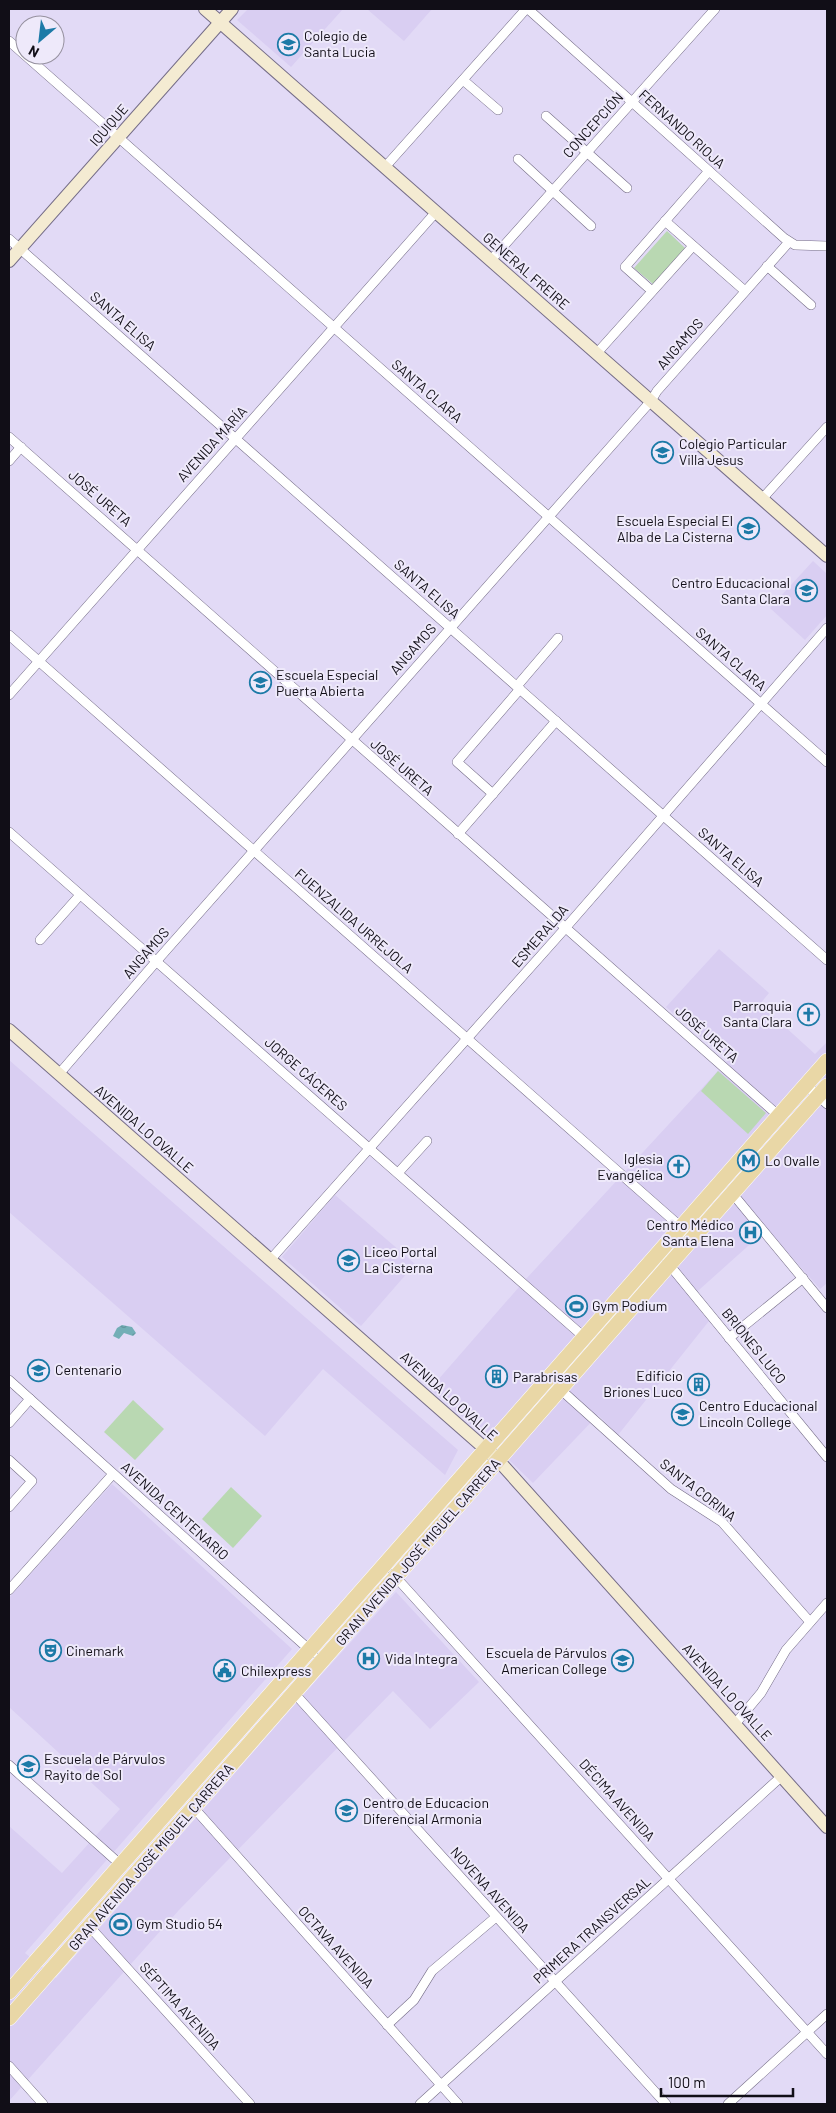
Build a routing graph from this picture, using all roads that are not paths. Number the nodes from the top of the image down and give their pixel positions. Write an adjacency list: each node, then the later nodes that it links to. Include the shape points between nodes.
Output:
1 (206, 9): 5 (street, GENERAL FREIRE)
2 (232, 9): 5 (street, IQUIQUE)
3 (527, 9): 7 (street); 8 (street, FERNANDO RIOJA)
4 (715, 9): 8 (street, CONCEPCIÓN)
5 (220, 22): 11 (street, IQUIQUE); 14 (street, GENERAL FREIRE)
6 (9, 41): 11 (street, SANTA CLARA)
7 (463, 80): 9 (street); 14 (street)
8 (632, 102): 12 (street, CONCEPCIÓN); 15 (street, FERNANDO RIOJA)
9 (498, 110)
10 (546, 116): 12 (street)
11 (118, 137): 25 (street, IQUIQUE); 32 (street, SANTA CLARA)
12 (587, 153): 16 (street); 17 (street, CONCEPCIÓN)
13 (518, 159): 17 (street)
14 (385, 167): 18 (street, GENERAL FREIRE)
15 (709, 171): 19 (street); 22 (street, FERNANDO RIOJA)
16 (626, 188)
17 (552, 191): 20 (street); 26 (street, CONCEPCIÓN)
18 (436, 212): 26 (street, GENERAL FREIRE); 32 (street, AVENIDA MARÍA)
19 (665, 221): 23 (street); 30 (street, via 625,267)
20 (591, 226)
21 (9, 238): 25 (street, SANTA ELISA)
22 (789, 242): 24 (street); 28 (street, ANGAMOS)
23 (693, 246): 29 (street); 30 (street)
24 (827, 246)
25 (20, 248): 27 (street, IQUIQUE); 37 (street, SANTA ELISA)
26 (491, 260): 33 (street, GENERAL FREIRE)
27 (9, 261)
28 (767, 266): 29 (street, ANGAMOS); 31 (street)
29 (745, 291): 34 (street, ANGAMOS)
30 (652, 292): 33 (street)
31 (811, 305)
32 (334, 327): 37 (street, AVENIDA MARÍA); 41 (street, SANTA CLARA)
33 (597, 353): 34 (street, GENERAL FREIRE)
34 (651, 401): 40 (street, GENERAL FREIRE); 41 (street, ANGAMOS)
35 (827, 427): 40 (street)
36 (9, 437): 38 (street, JOSÉ URETA)
37 (235, 438): 42 (street, AVENIDA MARÍA); 44 (street, SANTA ELISA)
38 (21, 447): 39 (street); 42 (street, JOSÉ URETA)
39 (9, 461)
40 (762, 499): 43 (street, GENERAL FREIRE)
41 (549, 516): 44 (street, ANGAMOS); 51 (street, SANTA CLARA)
42 (137, 549): 48 (street, AVENIDA MARÍA); 53 (street, JOSÉ URETA)
43 (827, 556)
44 (450, 628): 49 (street, SANTA ELISA); 53 (street, ANGAMOS)
45 (827, 628): 51 (street, ESMERALDA)
46 (9, 635): 48 (street, FUENZALIDA URREJOLA)
47 (558, 638): 49 (street)
48 (39, 661): 50 (street, AVENIDA MARÍA); 59 (street, FUENZALIDA URREJOLA)
49 (518, 688): 52 (street, SANTA ELISA); 55 (street, via 457,762)
50 (9, 695)
51 (761, 703): 54 (street, SANTA CLARA); 56 (street, ESMERALDA)
52 (556, 721): 55 (street); 56 (street, SANTA ELISA)
53 (351, 740): 58 (street, JOSÉ URETA); 59 (street, ANGAMOS)
54 (827, 762)
55 (493, 794): 58 (street)
56 (663, 815): 61 (street, ESMERALDA); 63 (street, SANTA ELISA)
57 (9, 832): 60 (street, JORGE CÁCERES)
58 (458, 834): 61 (street, JOSÉ URETA)
59 (254, 850): 64 (street, ANGAMOS); 66 (street, FUENZALIDA URREJOLA)
60 (80, 895): 62 (street); 64 (street, JORGE CÁCERES)
61 (566, 928): 66 (street, ESMERALDA); 71 (street, JOSÉ URETA)
62 (40, 940)
63 (827, 960)
64 (156, 962): 68 (street, ANGAMOS); 73 (street, JORGE CÁCERES)
65 (9, 1030): 68 (street, AVENIDA LO OVALLE)
66 (467, 1039): 73 (street, ESMERALDA); 76 (street, FUENZALIDA URREJOLA)
67 (827, 1061): 69 (main road, GRAN AVENIDA JOSÉ MIGUEL CARRERA)
68 (59, 1074): 78 (street, AVENIDA LO OVALLE)
69 (806, 1085): 70 (street); 71 (main road, GRAN AVENIDA JOSÉ MIGUEL CARRERA)
70 (824, 1096): 75 (main road, GRAN AVENIDA JOSÉ MIGUEL CARRERA)
71 (780, 1116): 76 (main road, GRAN AVENIDA JOSÉ MIGUEL CARRERA)
72 (427, 1141): 74 (street)
73 (369, 1148): 74 (street, JORGE CÁCERES); 78 (street, ESMERALDA)
74 (398, 1174): 82 (street, JORGE CÁCERES)
75 (732, 1193): 79 (main road, GRAN AVENIDA JOSÉ MIGUEL CARRERA); 80 (street)
76 (682, 1227): 77 (main road, GRAN AVENIDA JOSÉ MIGUEL CARRERA)
77 (656, 1256): 79 (street, BRIONES LUCO); 82 (main road, GRAN AVENIDA JOSÉ MIGUEL CARRERA)
78 (271, 1259): 89 (street, AVENIDA LO OVALLE)
79 (669, 1264): 83 (street, BRIONES LUCO); 84 (main road, GRAN AVENIDA JOSÉ MIGUEL CARRERA)
80 (803, 1278): 81 (street); 83 (street)
81 (827, 1308)
82 (584, 1337): 84 (main road, via 588,1350); 89 (main road, GRAN AVENIDA JOSÉ MIGUEL CARRERA)
83 (729, 1338): 90 (street, BRIONES LUCO)
84 (586, 1360): 86 (main road, GRAN AVENIDA JOSÉ MIGUEL CARRERA)
85 (9, 1380): 87 (street, AVENIDA CENTENARIO)
86 (560, 1389): 92 (main road, GRAN AVENIDA JOSÉ MIGUEL CARRERA); 99 (street, SANTA CORINA, via 671,1489 722,1522)
87 (30, 1399): 88 (street); 93 (street, AVENIDA CENTENARIO)
88 (9, 1423)
89 (486, 1449): 92 (street, AVENIDA LO OVALLE); 95 (main road, GRAN AVENIDA JOSÉ MIGUEL CARRERA)
90 (827, 1457)
91 (9, 1460): 94 (street, via 32,1481)
92 (498, 1460): 96 (main road, GRAN AVENIDA JOSÉ MIGUEL CARRERA); 103 (street, AVENIDA LO OVALLE)
93 (113, 1474): 97 (street); 100 (street, AVENIDA CENTENARIO)
94 (9, 1507)
95 (385, 1566): 96 (street, DÉCIMA AVENIDA); 100 (main road, GRAN AVENIDA JOSÉ MIGUEL CARRERA)
96 (396, 1578): 101 (main road, GRAN AVENIDA JOSÉ MIGUEL CARRERA); 109 (street, DÉCIMA AVENIDA)
97 (9, 1590)
98 (827, 1603): 99 (street)
99 (810, 1622): 103 (street, via 782,1655 761,1693)
100 (310, 1650): 101 (street, AVENIDA CENTENARIO); 108 (main road, GRAN AVENIDA JOSÉ MIGUEL CARRERA)
101 (322, 1662): 102 (main road, GRAN AVENIDA JOSÉ MIGUEL CARRERA)
102 (294, 1694): 106 (main road, GRAN AVENIDA JOSÉ MIGUEL CARRERA); 111 (street, NOVENA AVENIDA)
103 (735, 1724): 105 (street, AVENIDA LO OVALLE)
104 (9, 1765): 108 (street)
105 (782, 1776): 107 (street, AVENIDA LO OVALLE); 109 (street, PRIMERA TRANSVERSAL)
106 (194, 1808): 112 (main road, GRAN AVENIDA JOSÉ MIGUEL CARRERA); 117 (street, OCTAVA AVENIDA)
107 (827, 1827)
108 (121, 1865): 110 (main road, GRAN AVENIDA JOSÉ MIGUEL CARRERA)
109 (669, 1879): 113 (street, PRIMERA TRANSVERSAL); 118 (street, DÉCIMA AVENIDA)
110 (86, 1904): 112 (main road); 114 (main road, GRAN AVENIDA JOSÉ MIGUEL CARRERA)
111 (496, 1917): 113 (street, NOVENA AVENIDA); 117 (street, via 432,1971 414,2000)
112 (90, 1926): 116 (main road, GRAN AVENIDA JOSÉ MIGUEL CARRERA); 123 (street, SÉPTIMA AVENIDA)
113 (555, 1982): 121 (street, PRIMERA TRANSVERSAL); 126 (street, NOVENA AVENIDA)
114 (9, 1992)
115 (827, 2014): 118 (street)
116 (9, 2018)
117 (387, 2025): 121 (street, OCTAVA AVENIDA)
118 (808, 2032): 119 (street, DÉCIMA AVENIDA); 127 (street)
119 (827, 2054)
120 (9, 2066): 122 (street)
121 (441, 2086): 124 (street, PRIMERA TRANSVERSAL); 125 (street, OCTAVA AVENIDA)
122 (43, 2104)
123 (250, 2104)
124 (420, 2104)
125 (458, 2104)
126 (666, 2104)
127 (728, 2104)

